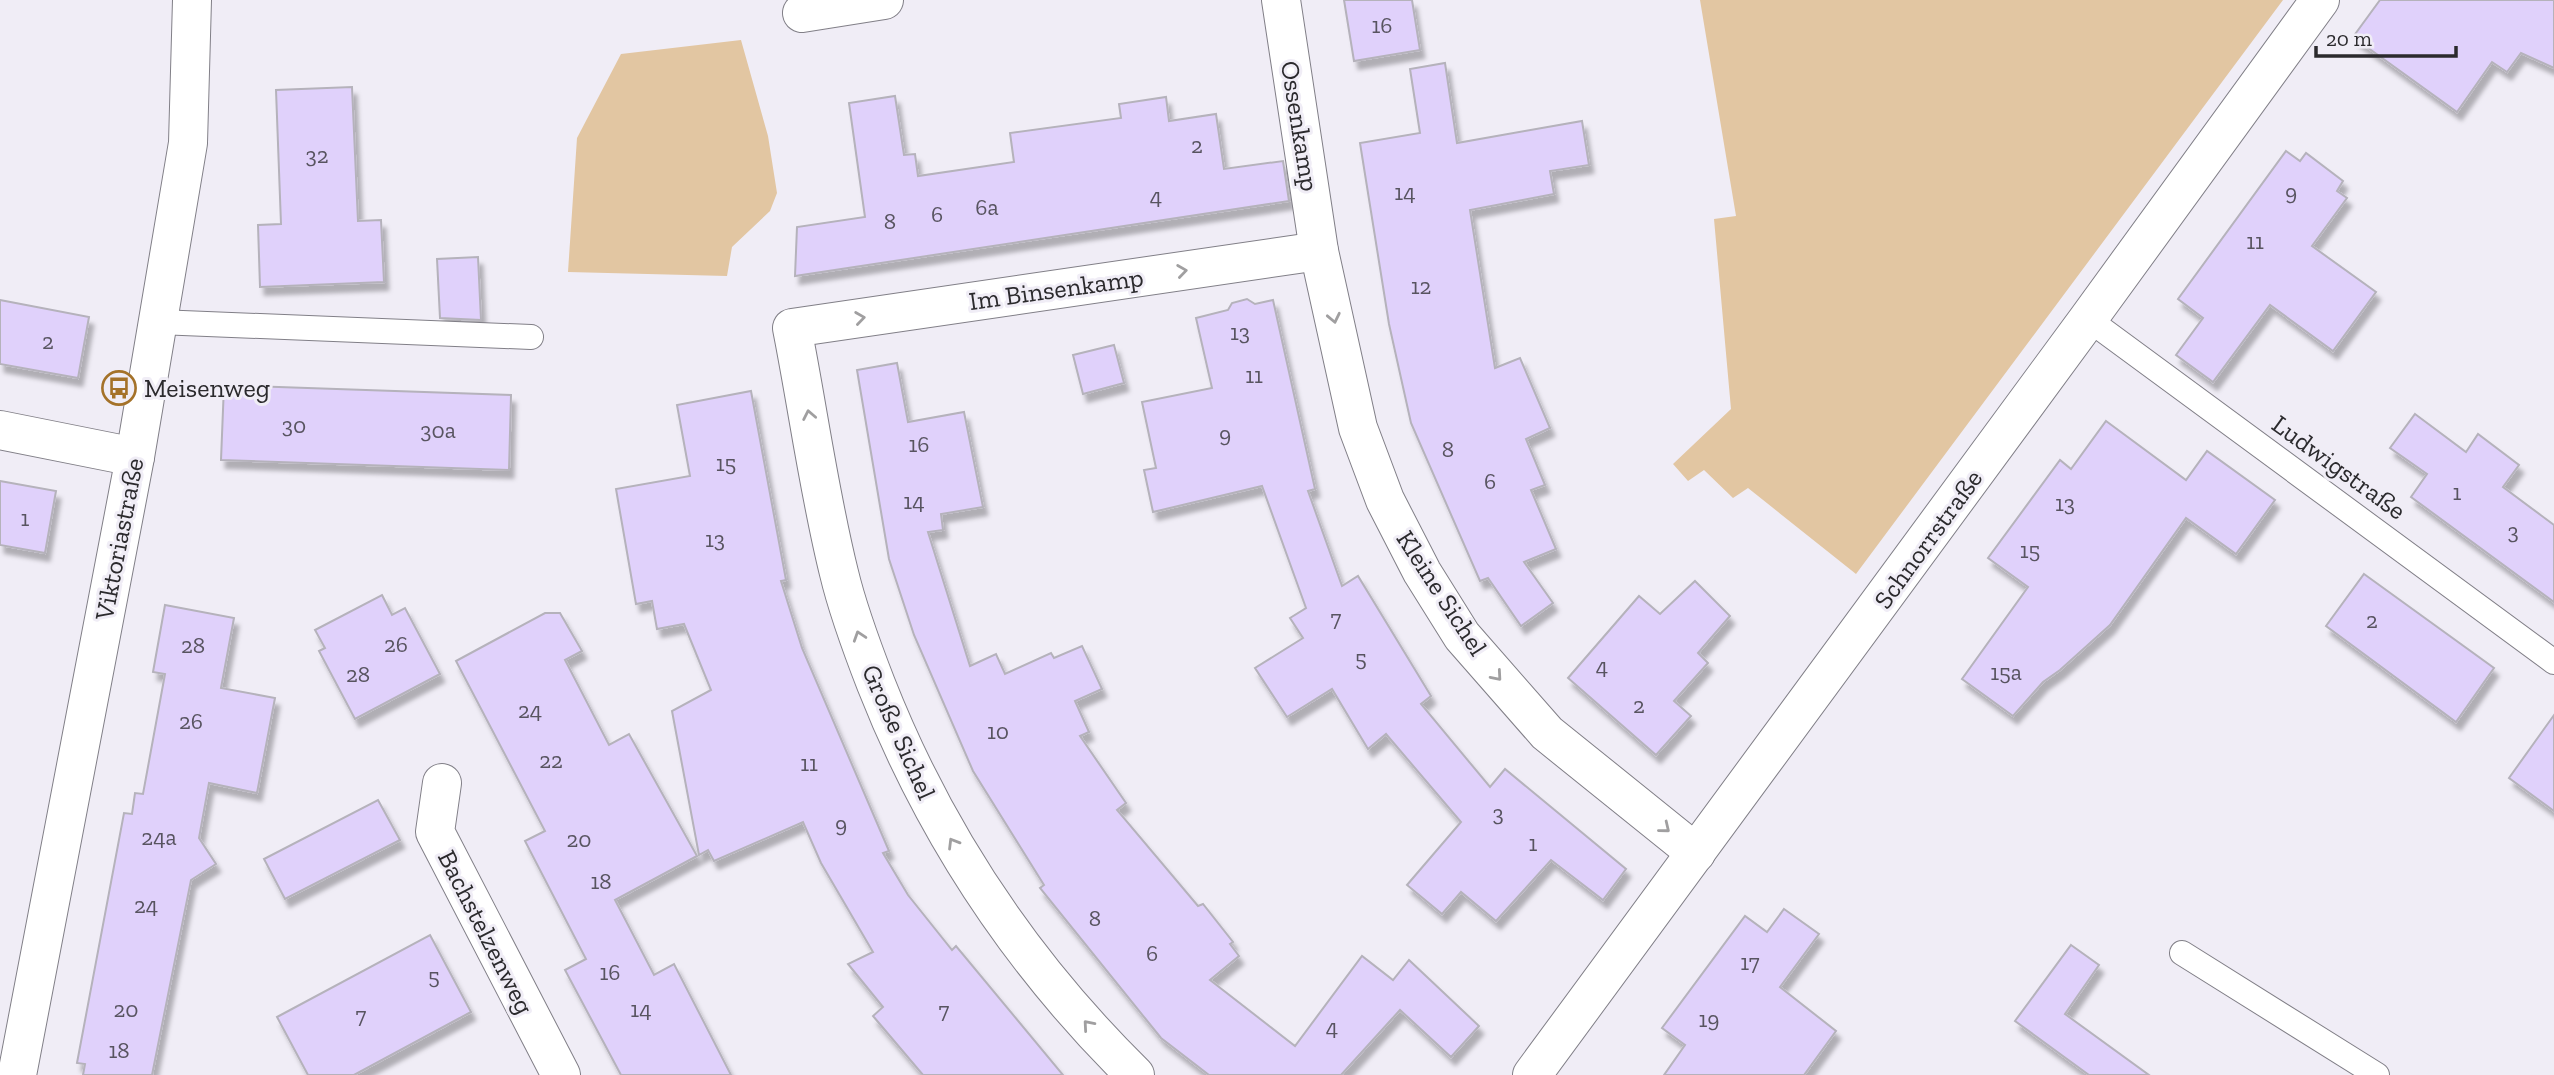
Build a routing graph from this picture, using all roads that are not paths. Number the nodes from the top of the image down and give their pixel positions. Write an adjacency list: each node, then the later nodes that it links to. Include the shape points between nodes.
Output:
1 (192, 0): 8 (street, Viktoriastraße, via 188,143)
2 (884, 0): 5 (street)
3 (1281, 0): 6 (street, Ossenkamp)
4 (2320, 0): 7 (street, Schnorrstraße)
5 (802, 13)
6 (1319, 251): 9 (street, Im Binsenkamp, one-way to 6); 15 (street, Kleine Sichel, one-way to 15, via 1358,428 1385,500 1462,636 1547,733)
7 (2088, 319): 13 (lane, Ludwigstraße); 15 (street, Schnorrstraße)
8 (158, 322): 10 (lane); 12 (street, Viktoriastraße)
9 (792, 328): 19 (street, Große Sichel, one-way to 9, via 1048,980 986,899 899,741 839,574)
10 (531, 337)
11 (0, 430): 12 (street)
12 (135, 457): 17 (street, Viktoriastraße)
13 (2554, 662)
14 (442, 783): 18 (street, Bachstelzenweg, via 435,832)
15 (1696, 853): 20 (street, Schnorrstraße)
16 (2182, 953): 21 (lane)
17 (17, 1075)
18 (561, 1075)
19 (1135, 1075)
20 (1532, 1075)
21 (2377, 1075)

